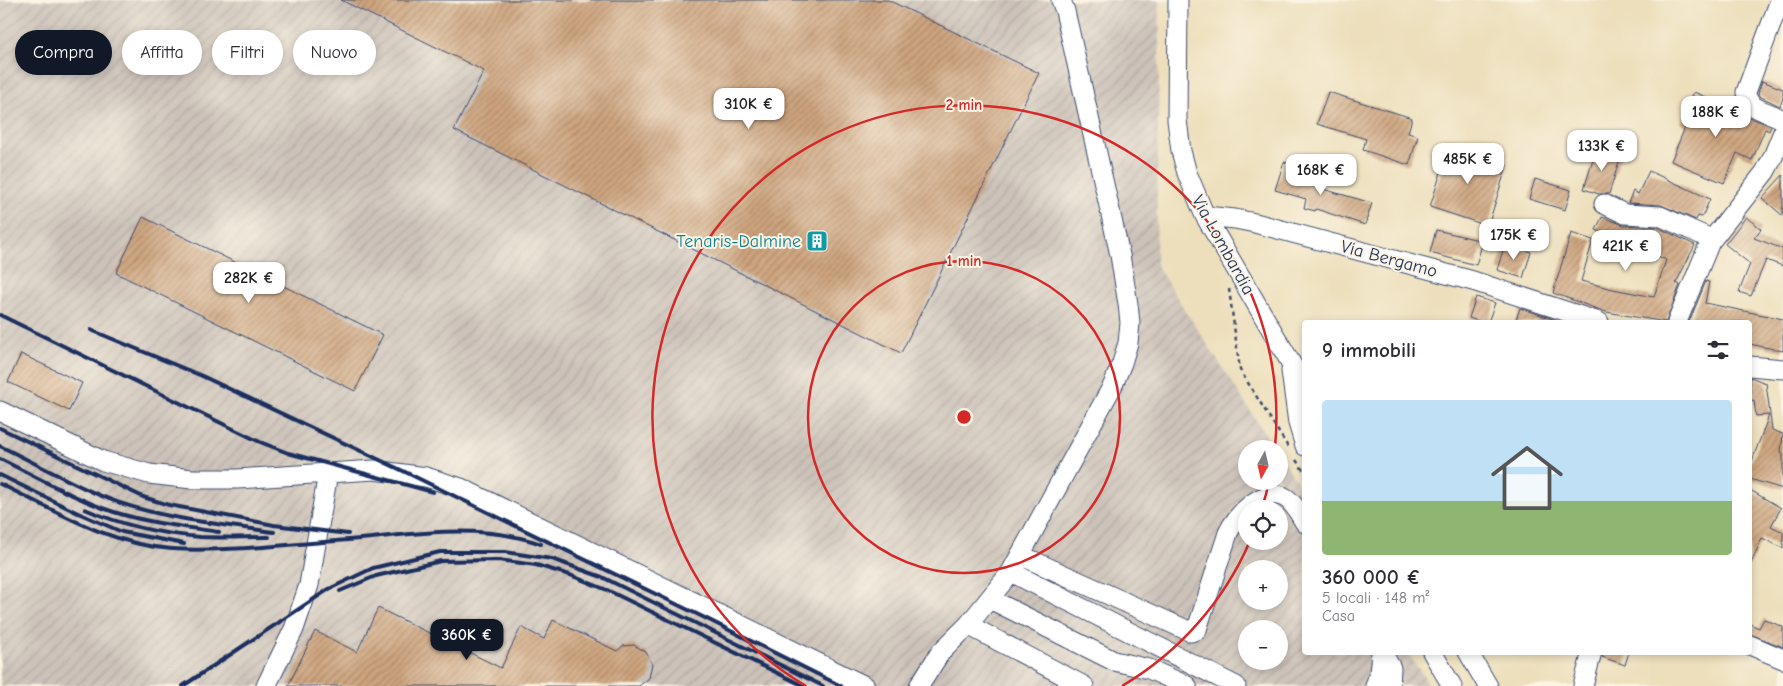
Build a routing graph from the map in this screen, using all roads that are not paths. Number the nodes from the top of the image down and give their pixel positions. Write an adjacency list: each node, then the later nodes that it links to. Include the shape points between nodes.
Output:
1 (1061, 0): 20 (street, via 1120,255 1130,330 1127,349 1113,385)
2 (1178, 0): 8 (street, Via Lombardia, via 1179,141 1187,173)
3 (1780, 0): 4 (street, via 1746,92 1753,107)
4 (1783, 120)
5 (1783, 132): 6 (street)
6 (1779, 152): 9 (street)
7 (1604, 204): 9 (street, via 1625,214 1660,216)
8 (1205, 216): 10 (street, Via Bergamo, via 1256,223 1463,278); 12 (street, Via Lombardia)
9 (1711, 239): 11 (street)
10 (1593, 320)
11 (1678, 320)
12 (1290, 362): 15 (street, Via Lombardia); 17 (street)
13 (1752, 366): 14 (street)
14 (1783, 369)
15 (1302, 382)
16 (0, 411): 18 (street, via 103,462 149,474 192,479)
17 (1302, 436)
18 (328, 473): 30 (street, via 309,585 294,629); 31 (street, via 374,470 426,477 460,488)
19 (1302, 519): 20 (street, via 1289,500 1282,496 1261,499 1240,513 1225,541 1198,626 1192,632)
20 (1015, 564): 21 (street); 35 (street)
21 (990, 599): 22 (street); 34 (street, via 1114,661 1149,669)
22 (968, 625): 32 (street, via 940,653); 33 (street)
23 (1752, 646): 29 (street)
24 (1381, 655): 36 (street)
25 (1383, 655): 37 (street, via 1391,668)
26 (1434, 655): 38 (street)
27 (1470, 655): 39 (street)
28 (1591, 655): 40 (street)
29 (1783, 659)
30 (266, 686)
31 (864, 686)
32 (919, 686)
33 (1084, 686)
34 (1187, 686)
35 (1236, 686)
36 (1375, 686)
37 (1390, 686)
38 (1452, 686)
39 (1488, 686)
40 (1583, 686)

